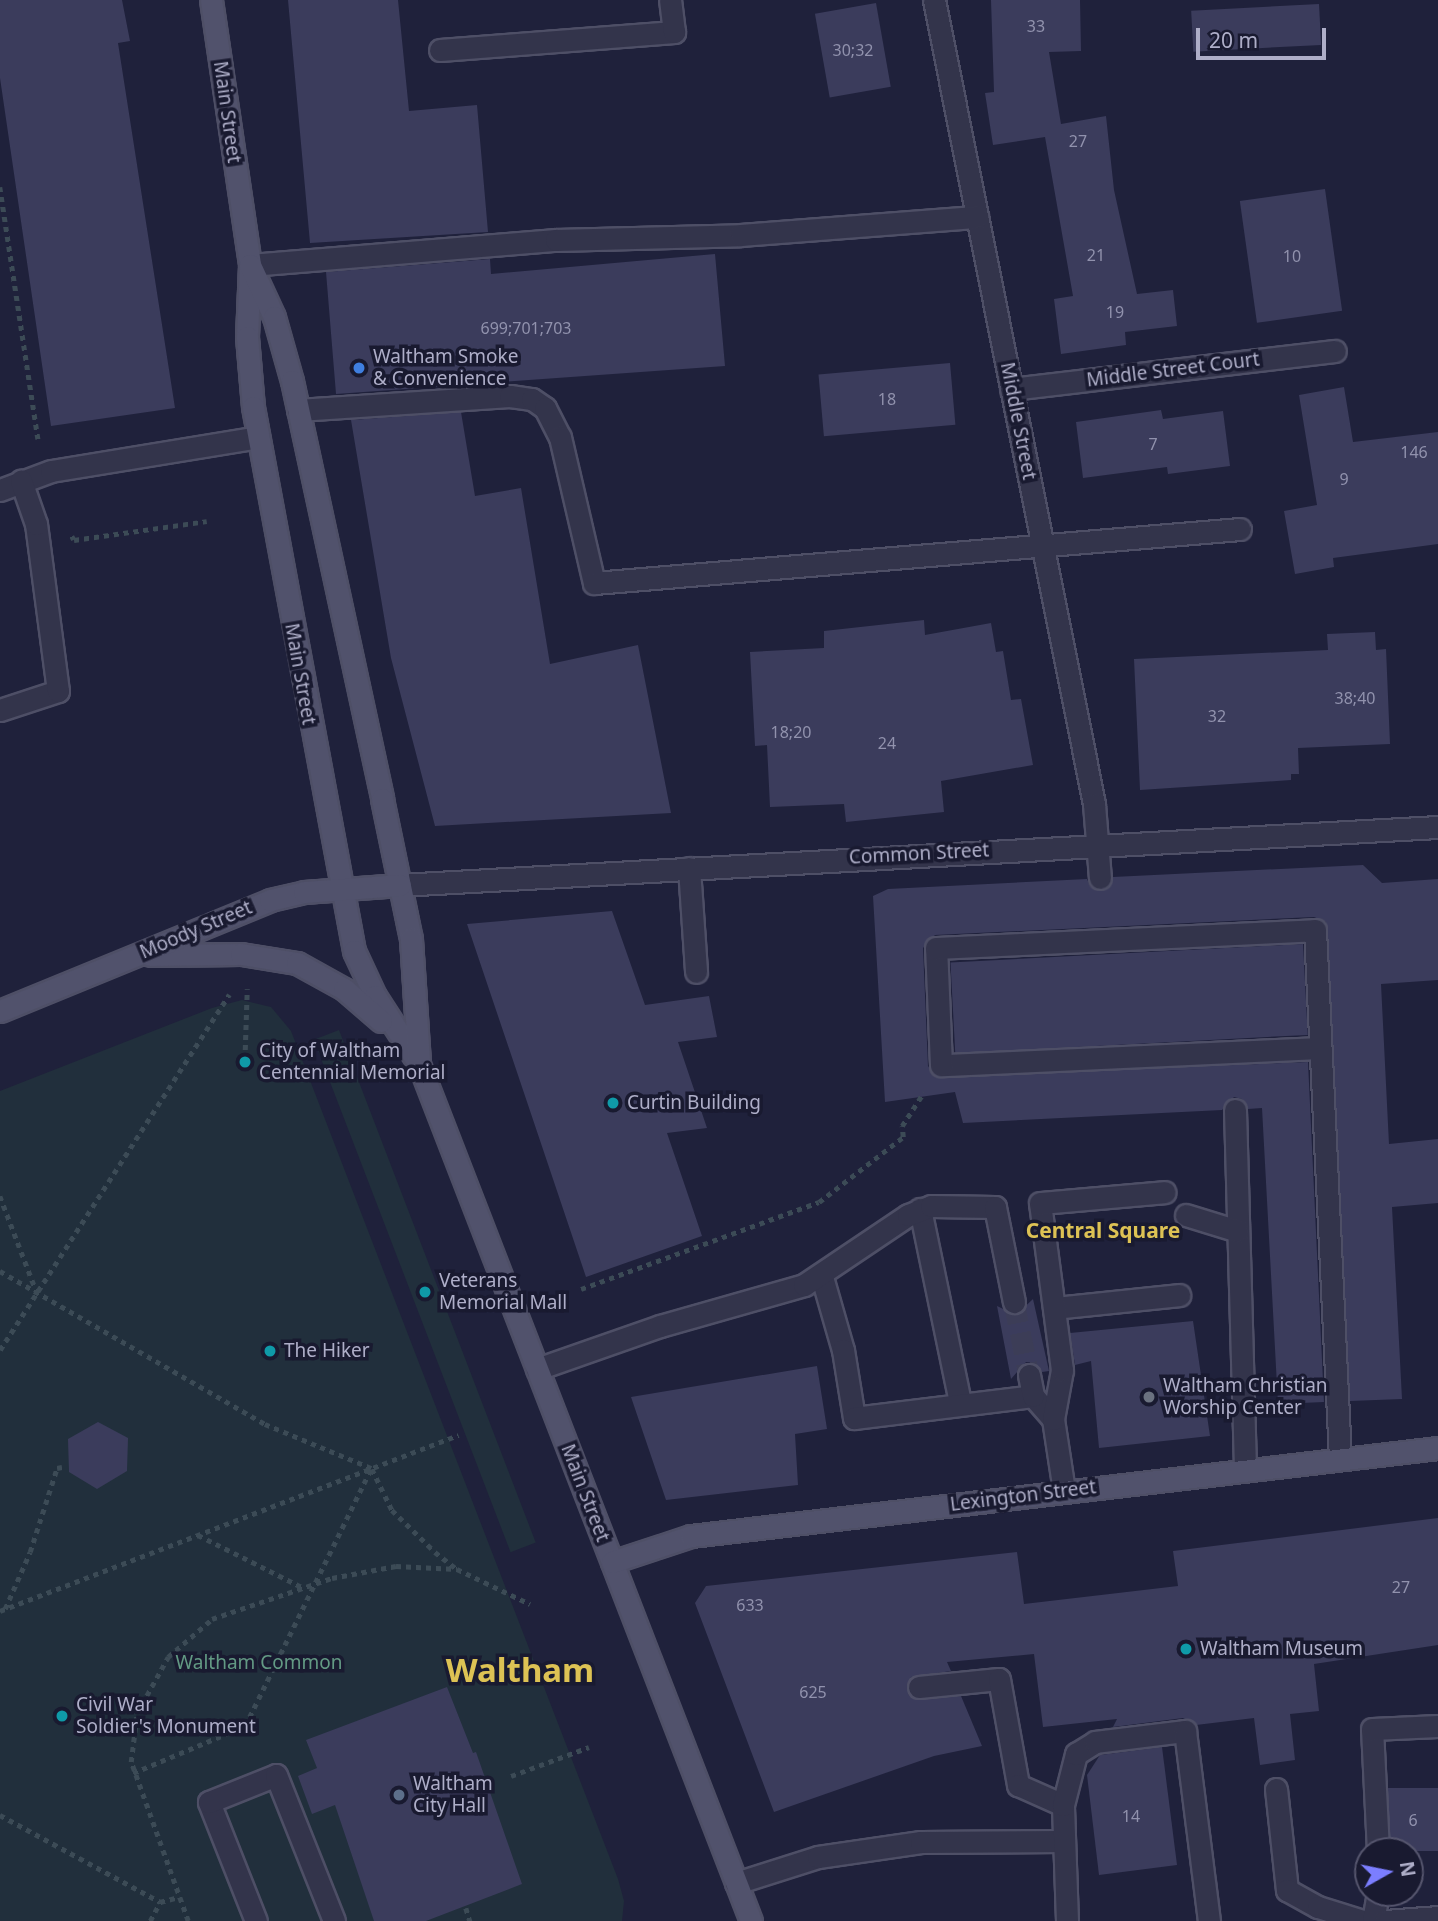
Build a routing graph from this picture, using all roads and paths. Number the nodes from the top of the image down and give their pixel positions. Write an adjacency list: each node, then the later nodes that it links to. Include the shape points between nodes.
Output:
1 (211, 0): 7 (main road, Main Street)
2 (670, 0): 4 (street, via 674,32)
3 (934, 0): 6 (street, Middle Street)
4 (440, 50)
5 (0, 187): 12 (path)
6 (978, 217): 7 (street, via 741,235 556,240); 9 (street, Middle Street)
7 (250, 265): 10 (main road, Main Street, via 274,317); 11 (main road, Main Street, via 247,337)
8 (1335, 351): 9 (street, Middle Street Court)
9 (1011, 389): 18 (street, Middle Street)
10 (298, 410): 18 (street, via 499,397 532,399 545,408 560,437 594,583); 24 (main road, Main Street)
11 (258, 437): 13 (street, via 64,468); 25 (main road, Main Street)
12 (38, 439)
13 (21, 481): 14 (street); 19 (street, via 36,524 58,691)
14 (0, 491)
15 (207, 521): 17 (path, via 74,540)
16 (1240, 529): 18 (street)
17 (69, 532)
18 (1043, 546): 21 (street, Middle Street)
19 (0, 710)
20 (1438, 827): 21 (street, Common Street)
21 (1098, 843): 22 (street, Common Street); 23 (street, Middle Street)
22 (689, 868): 24 (street, Common Street); 27 (street)
23 (1100, 878)
24 (400, 886): 25 (main road, Moody Street); 33 (main road, Main Street, via 414,963)
25 (340, 889): 26 (main road, Moody Street, via 270,900); 33 (main road, Main Street, via 364,974)
26 (134, 956): 30 (main road, Moody Street); 33 (main road, via 241,954 297,963 360,1001)
27 (696, 972)
28 (247, 989): 32 (path)
29 (229, 994): 44 (path)
30 (0, 1011)
31 (1320, 1048): 34 (street); 34 (street, via 1315,930 1301,930 936,948); 56 (street)
32 (245, 1051)
33 (419, 1065): 49 (main road, Main Street)
34 (941, 1065): 43 (path, via 902,1126 903,1138 819,1202)
35 (1235, 1110): 40 (street)
36 (1164, 1192): 47 (street, via 1040,1203)
37 (0, 1196): 44 (path)
38 (920, 1209): 42 (street); 46 (street, via 995,1208); 52 (street)
39 (1186, 1215): 40 (street)
40 (1238, 1231): 59 (street)
41 (0, 1271): 44 (path)
42 (822, 1277): 49 (street); 52 (street, via 843,1350 854,1418)
43 (581, 1289)
44 (37, 1293): 48 (path); 58 (path, via 265,1424)
45 (1180, 1295): 47 (street)
46 (1014, 1302)
47 (1054, 1308): 53 (street, via 1062,1370)
48 (0, 1350)
49 (537, 1369): 62 (main road, Main Street)
50 (1029, 1375): 51 (street)
51 (1034, 1396): 52 (street); 53 (street)
52 (960, 1403)
53 (1053, 1419): 60 (street)
54 (458, 1435): 58 (path)
55 (1438, 1448): 56 (main road, Lexington Street)
56 (1340, 1458): 59 (main road, Lexington Street)
57 (62, 1467): 67 (path, via 57,1468 30,1552)
58 (372, 1468): 61 (path); 63 (path, via 392,1510); 64 (path)
59 (1245, 1469): 60 (main road, Lexington Street)
60 (1064, 1491): 62 (main road, Lexington Street, via 691,1536)
61 (198, 1535): 65 (path); 67 (path)
62 (612, 1562): 78 (main road, Main Street)
63 (457, 1569): 64 (path, via 396,1566); 66 (path)
64 (317, 1583): 65 (path); 71 (path, via 245,1726)
65 (303, 1587): 71 (path, via 212,1619 179,1644 137,1713 130,1748)
66 (530, 1604)
67 (2, 1610)
68 (919, 1688): 74 (street, via 999,1679 1018,1785)
69 (1438, 1726): 76 (street, via 1372,1729)
70 (589, 1747): 72 (path)
71 (133, 1773): 79 (path)
72 (511, 1776)
73 (1276, 1789): 91 (street, via 1287,1890 1334,1914)
74 (1063, 1805): 77 (street); 90 (street, via 1072,1762 1086,1744 1185,1731)
75 (0, 1815): 80 (path)
76 (1377, 1837)
77 (1063, 1841): 78 (street, via 921,1842 818,1857); 89 (street)
78 (736, 1883): 88 (main road, Main Street)
79 (179, 1897): 80 (path); 84 (path)
80 (160, 1902): 83 (path)
81 (466, 1908): 87 (path)
82 (1438, 1917): 92 (street)
83 (150, 1921)
84 (188, 1921)
85 (256, 1921): 86 (street, via 209,1802 276,1775)
86 (334, 1921)
87 (470, 1921)
88 (751, 1921)
89 (1067, 1921)
90 (1209, 1921)
91 (1363, 1921)
92 (1385, 1921)

